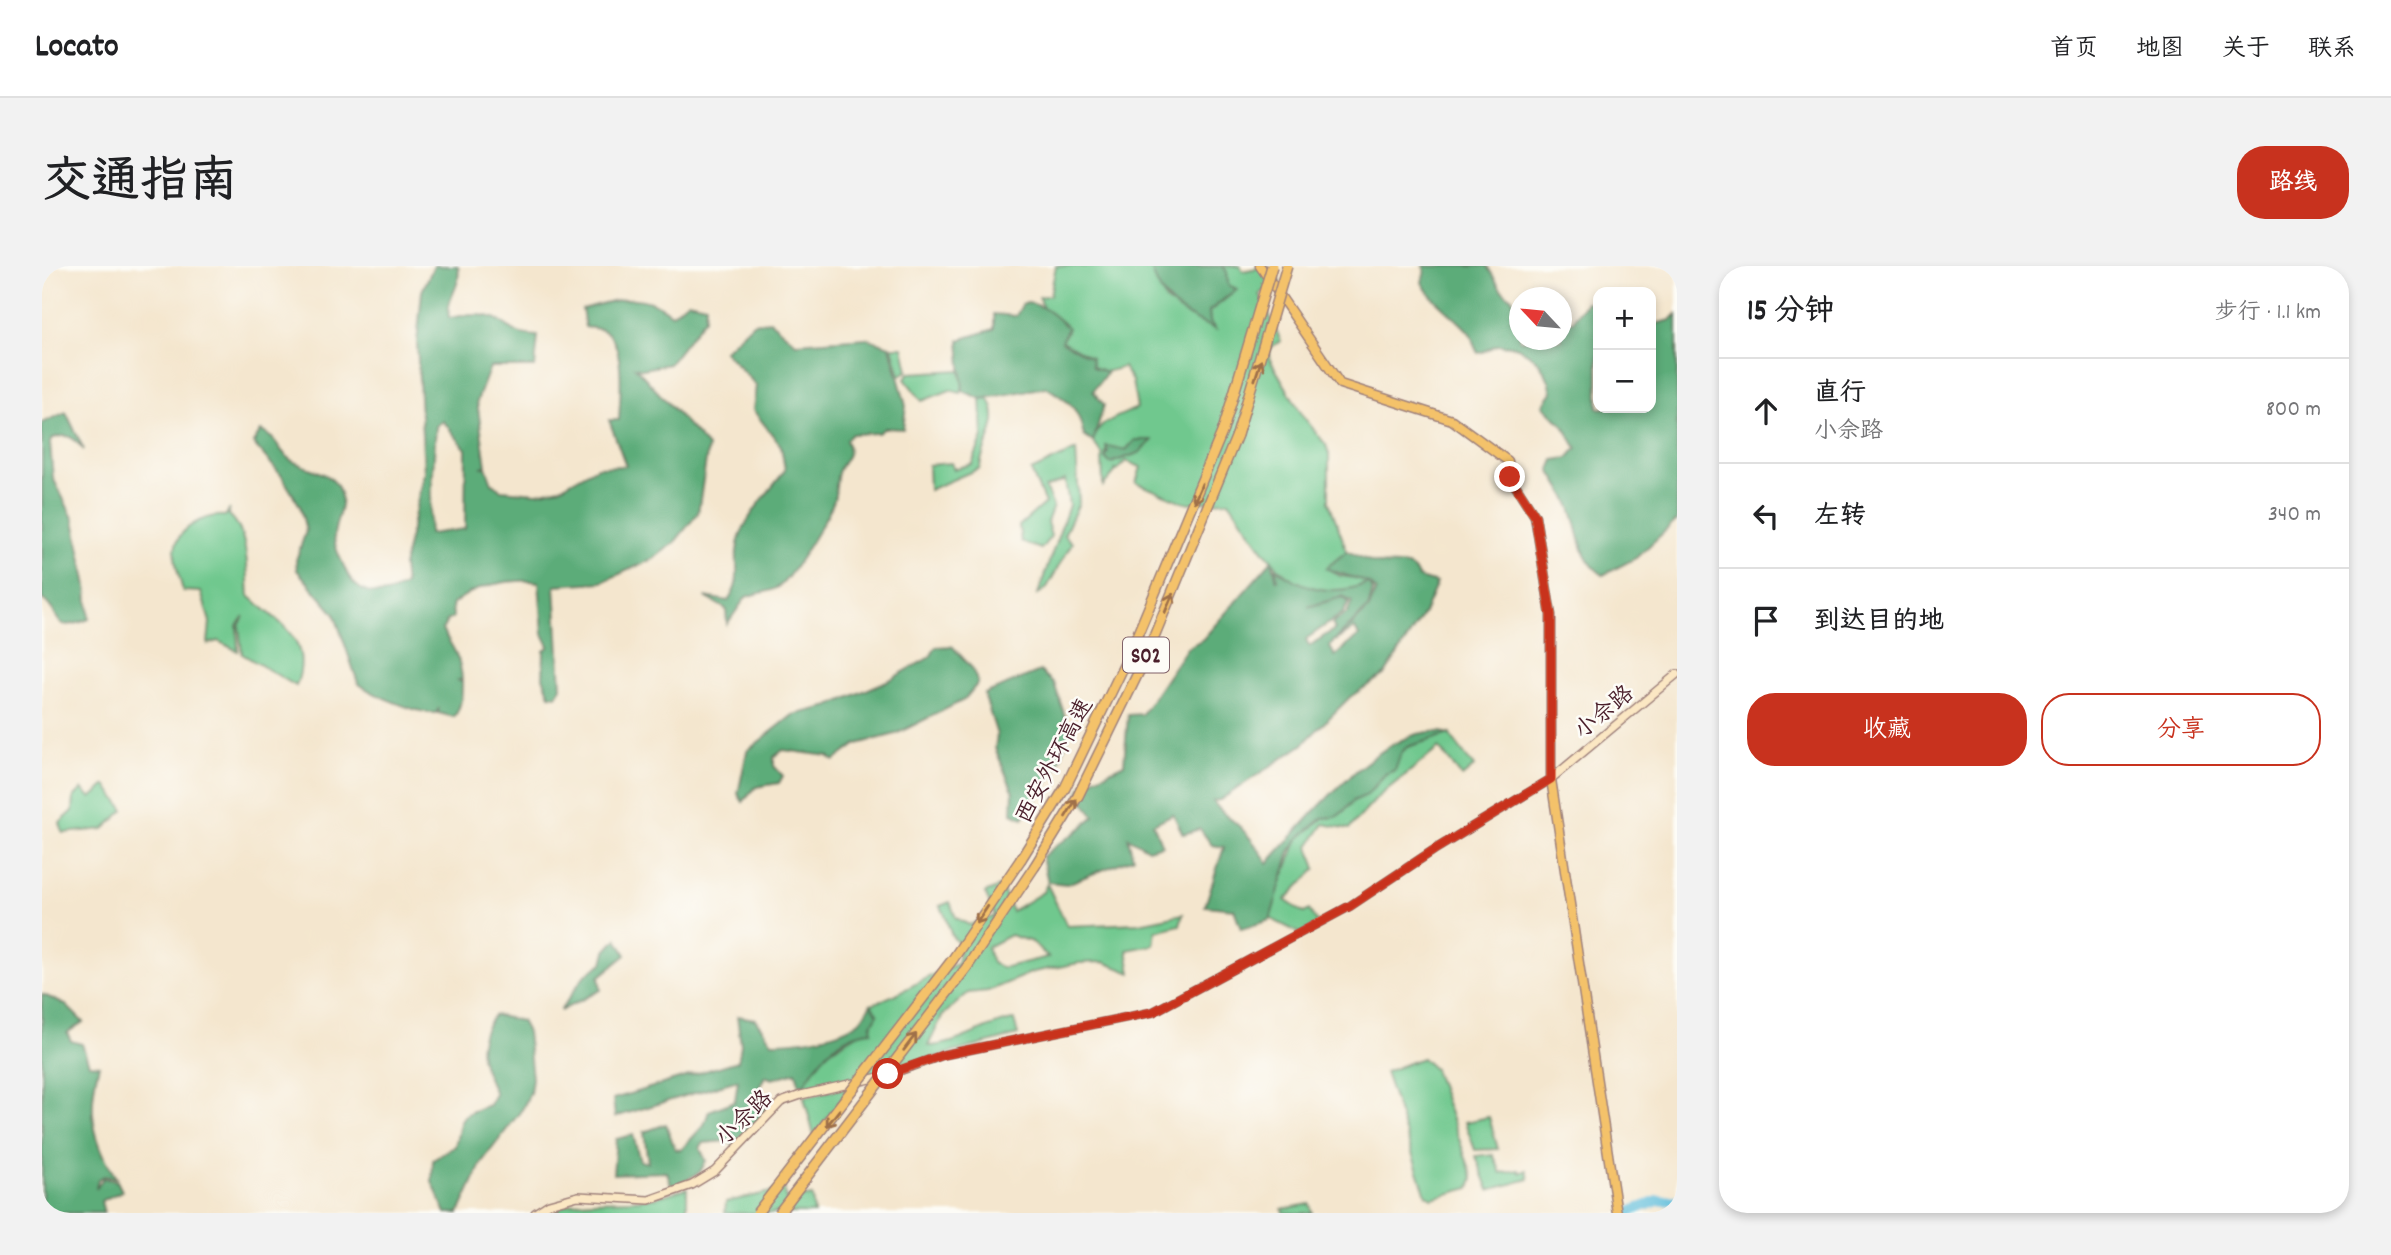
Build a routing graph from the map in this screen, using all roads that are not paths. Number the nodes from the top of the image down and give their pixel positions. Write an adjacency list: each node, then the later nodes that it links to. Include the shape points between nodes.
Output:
1 (1261, 266): 5 (main road, via 1340,384 1452,420 1508,461 1510,477 1535,516 1551,615)
2 (1272, 266): 7 (highway, 西安外环高速 / S02, one-way to 7, bridge, via 1214,457 1129,655 1065,788 953,959)
3 (1287, 266): 8 (highway, 西安外环高速 / S02, one-way to 3, bridge, via 967,967 1078,796 1144,661 1237,435)
4 (1677, 674): 5 (street, 小佘路)
5 (1551, 779): 6 (street, 小佘路, via 1350,906 1153,1012 943,1055 801,1095 781,1102 715,1171 692,1185 649,1200 578,1196); 9 (main road)
6 (535, 1213)
7 (757, 1213)
8 (779, 1213)
9 (1617, 1213)

